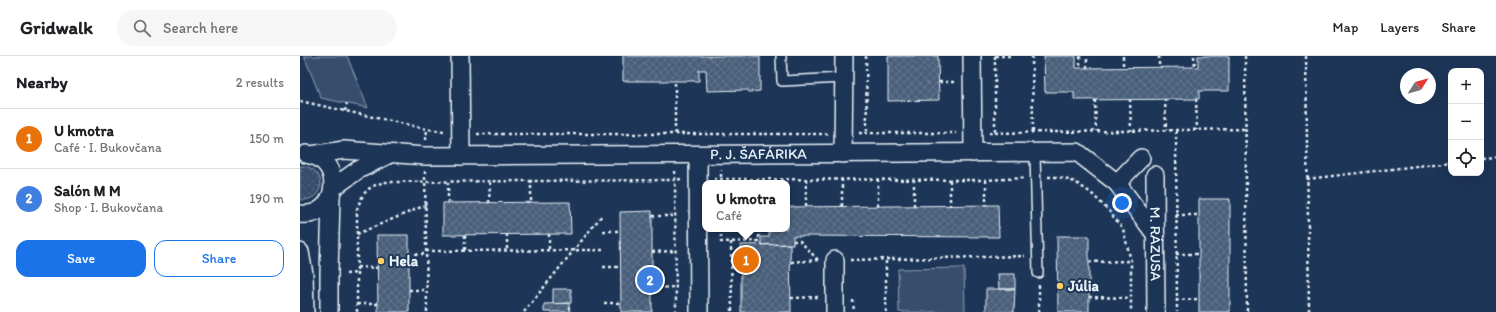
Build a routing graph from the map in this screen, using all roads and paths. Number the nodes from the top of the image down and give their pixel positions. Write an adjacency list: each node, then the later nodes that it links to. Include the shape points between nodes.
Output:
1 (460, 56): 43 (street)
2 (781, 56): 21 (lane, via 782,81)
3 (844, 56): 21 (street)
4 (866, 56): 39 (path)
5 (972, 56): 42 (street)
6 (994, 56): 7 (path); 40 (path)
7 (1010, 56)
8 (1032, 56): 41 (path)
9 (1080, 56): 17 (path)
10 (1088, 56): 18 (path)
11 (1122, 56): 19 (path)
12 (1158, 56): 20 (path)
13 (1194, 56): 16 (path)
14 (1245, 56): 36 (path)
15 (1306, 56): 61 (path)
16 (1195, 67)
17 (1080, 68)
18 (1087, 68)
19 (1123, 68)
20 (1159, 68)
21 (844, 78): 45 (street)
22 (675, 81): 44 (path)
23 (939, 82): 24 (path)
24 (959, 82)
25 (1130, 99): 38 (path)
26 (1165, 99): 33 (path)
27 (1196, 99): 35 (path)
28 (1095, 100): 37 (path)
29 (300, 101): 31 (path)
30 (347, 103): 31 (path)
31 (345, 111): 32 (path)
32 (427, 129): 43 (path); 53 (path)
33 (1166, 130): 34 (path); 38 (path)
34 (1176, 130): 35 (path); 89 (path)
35 (1197, 130): 36 (path)
36 (1246, 130): 155 (path)
37 (1096, 131): 38 (path); 41 (path)
38 (1131, 131)
39 (867, 132): 42 (path); 45 (path); 50 (path)
40 (995, 132): 41 (path); 42 (path)
41 (1033, 132)
42 (973, 133): 46 (street)
43 (461, 134): 44 (path); 54 (street)
44 (675, 134): 45 (path)
45 (843, 134): 49 (street)
46 (973, 153): 47 (street, P. J. ŠAFÁRIKA); 50 (street, P. J. ŠAFÁRIKA)
47 (1035, 153): 60 (lane); 75 (street, P. J. ŠAFÁRIKA, via 1077,152)
48 (389, 154): 51 (street, P. J. ŠAFÁRIKA, via 344,150); 53 (street, P. J. ŠAFÁRIKA); 76 (street, via 358,170)
49 (843, 154): 50 (street, P. J. ŠAFÁRIKA); 52 (street, P. J. ŠAFÁRIKA)
50 (867, 154)
51 (306, 155): 76 (street, via 319,158 326,164 330,171)
52 (698, 155): 54 (street, P. J. ŠAFÁRIKA); 62 (street)
53 (425, 156): 54 (street, P. J. ŠAFÁRIKA); 72 (path)
54 (461, 156)
55 (1496, 157): 57 (path)
56 (1141, 158): 75 (street)
57 (1484, 158)
58 (1448, 162): 61 (path)
59 (1155, 175): 100 (street, M. RÁZUSA)
60 (1036, 177): 71 (path); 116 (lane); 119 (path, via 1064,178 1091,193 1123,229)
61 (1307, 178): 156 (path)
62 (699, 179): 63 (path); 67 (path); 147 (street)
63 (759, 179): 64 (path)
64 (806, 179): 65 (path); 82 (path)
65 (842, 179): 68 (path); 83 (path)
66 (531, 180): 67 (path); 74 (path); 79 (path)
67 (675, 180): 92 (path)
68 (878, 180): 69 (path); 84 (path)
69 (914, 180): 70 (path); 85 (path)
70 (950, 180): 71 (path); 86 (path)
71 (986, 180): 81 (path)
72 (426, 181): 73 (path); 80 (path); 97 (path, via 384,182 370,187 362,196 357,209)
73 (448, 181): 74 (path); 77 (path)
74 (490, 181): 78 (path)
75 (1117, 183): 100 (street, P. J. ŠAFÁRIKA)
76 (332, 192): 87 (street, via 320,209); 142 (street)
77 (448, 203)
78 (489, 203)
79 (531, 203)
80 (426, 205): 97 (path); 112 (path)
81 (986, 205)
82 (806, 206)
83 (842, 206)
84 (878, 206)
85 (914, 206)
86 (950, 206)
87 (300, 214)
88 (603, 214): 105 (path)
89 (1176, 215): 90 (path); 114 (path)
90 (1199, 215)
91 (652, 216): 92 (path)
92 (675, 216): 111 (path)
93 (603, 231): 94 (path)
94 (620, 231)
95 (721, 232): 103 (path, via 721,242)
96 (759, 232): 103 (path, via 760,242)
97 (357, 234): 124 (path)
98 (507, 234): 108 (path)
99 (549, 234): 104 (path)
100 (1155, 234): 153 (street, M. RÁZUSA)
101 (465, 235): 107 (path)
102 (793, 241): 118 (path, via 800,241)
103 (731, 242): 148 (path)
104 (549, 250): 105 (path); 108 (path)
105 (574, 250): 106 (path); 145 (path)
106 (603, 250)
107 (465, 251): 108 (path); 112 (path)
108 (507, 251)
109 (300, 252): 141 (street, via 304,274)
110 (652, 252): 111 (path)
111 (675, 252): 128 (path)
112 (426, 253): 113 (path); 130 (path)
113 (409, 254)
114 (1176, 254): 115 (path); 136 (path)
115 (1199, 254)
116 (1038, 256): 117 (path); 126 (lane)
117 (886, 259): 118 (path); 150 (path)
118 (827, 260): 120 (path); 149 (street)
119 (1131, 261): 121 (path); 134 (path)
120 (791, 262)
121 (1089, 262)
122 (603, 267): 123 (path)
123 (620, 267)
124 (357, 268): 125 (path); 139 (path)
125 (378, 268)
126 (1038, 273): 151 (path)
127 (652, 288): 128 (path)
128 (676, 288): 146 (path)
129 (409, 290): 130 (path)
130 (426, 290): 144 (path)
131 (819, 297): 133 (path)
132 (1089, 297): 134 (path)
133 (791, 298)
134 (1131, 298): 152 (path)
135 (1199, 299): 136 (path)
136 (1176, 300): 154 (path)
137 (604, 303): 138 (path)
138 (621, 303)
139 (357, 304): 140 (path); 143 (path)
140 (378, 304)
141 (305, 312)
142 (329, 312)
143 (357, 312)
144 (427, 312)
145 (524, 312)
146 (676, 312)
147 (699, 312)
148 (732, 312)
149 (835, 312)
150 (886, 312)
151 (1039, 312)
152 (1131, 312)
153 (1156, 312)
154 (1177, 312)
155 (1247, 312)
156 (1309, 312)

